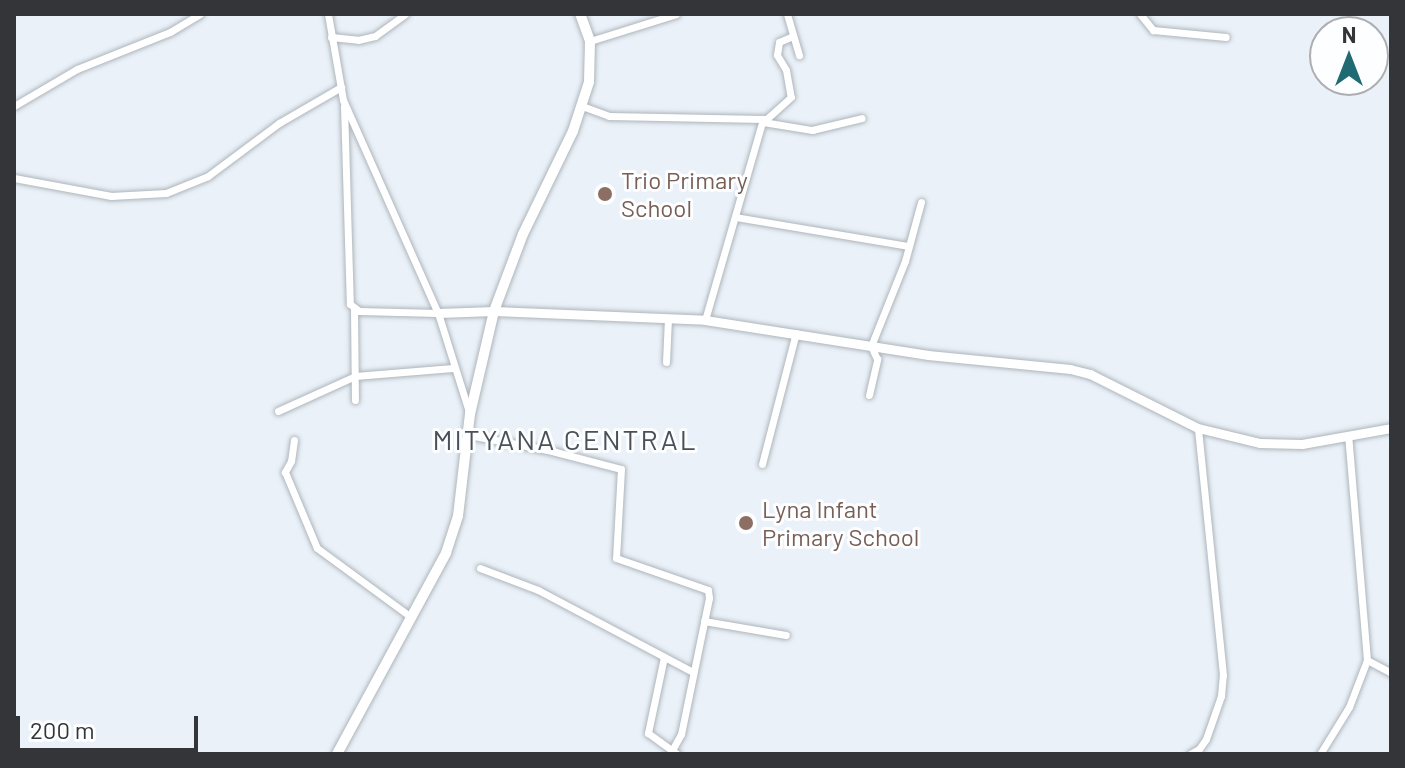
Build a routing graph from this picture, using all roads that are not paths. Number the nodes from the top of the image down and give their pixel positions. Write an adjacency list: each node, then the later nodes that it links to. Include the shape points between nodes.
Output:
1 (200, 14): 15 (street, via 170,32 77,69)
2 (328, 14): 9 (street)
3 (405, 14): 9 (street, via 375,36)
4 (580, 14): 11 (main road)
5 (676, 14): 11 (street)
6 (787, 14): 8 (street)
7 (1140, 14): 10 (street, via 1153,30)
8 (793, 36): 12 (street); 18 (street, via 779,42 777,55 791,97)
9 (331, 37): 13 (street)
10 (1226, 37)
11 (590, 41): 16 (main road)
12 (799, 55)
13 (341, 87): 14 (street); 19 (street, via 179,190 126,198)
14 (343, 100): 23 (street, via 349,296); 25 (street)
15 (14, 106)
16 (582, 106): 18 (street, via 609,116 759,117); 24 (main road)
17 (862, 118): 18 (street, via 812,130)
18 (763, 122): 21 (street)
19 (14, 178)
20 (921, 202): 22 (street)
21 (735, 217): 22 (street); 27 (street)
22 (909, 246): 29 (street)
23 (354, 309): 25 (street); 32 (street)
24 (494, 311): 25 (street); 26 (street); 36 (main road)
25 (438, 313): 31 (street)
26 (668, 318): 27 (street); 30 (street)
27 (705, 320): 28 (street)
28 (796, 333): 29 (street); 42 (street)
29 (871, 346): 33 (street, via 877,359); 37 (street, via 1079,371)
30 (666, 362)
31 (453, 368): 32 (street); 36 (street)
32 (355, 376): 34 (street); 35 (street)
33 (869, 395)
34 (355, 400)
35 (278, 411)
36 (470, 414): 39 (main road)
37 (1198, 428): 40 (street, via 1273,444); 53 (street, via 1223,675 1206,739)
38 (1391, 428): 40 (street)
39 (469, 435): 44 (main road, via 458,516 446,553); 45 (street, via 621,469 616,558 708,590)
40 (1348, 436): 48 (street)
41 (294, 440): 44 (street, via 285,472 317,548)
42 (762, 464)
43 (480, 568): 47 (street, via 538,590)
44 (411, 617): 52 (main road)
45 (704, 621): 46 (street); 49 (street)
46 (786, 635)
47 (664, 657): 49 (street); 51 (street, via 648,733)
48 (1367, 660): 50 (street); 54 (street, via 1349,707)
49 (693, 672): 51 (street)
50 (1391, 673)
51 (673, 753)
52 (337, 754)
53 (1190, 754)
54 (1320, 754)

